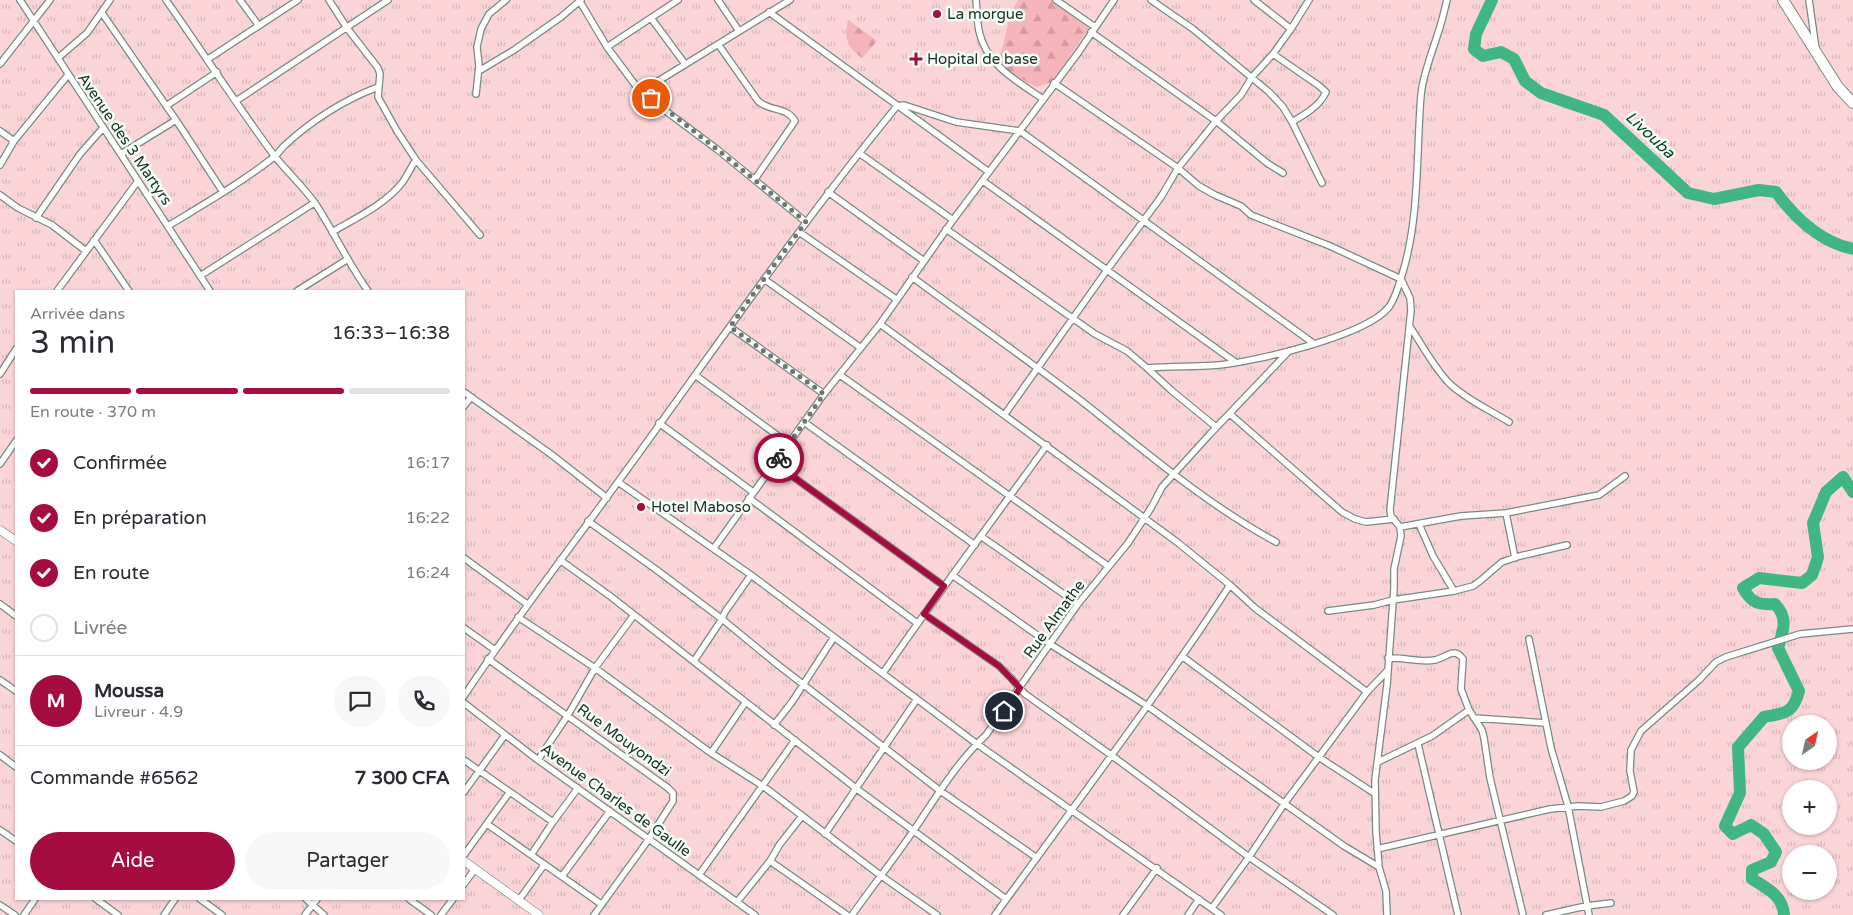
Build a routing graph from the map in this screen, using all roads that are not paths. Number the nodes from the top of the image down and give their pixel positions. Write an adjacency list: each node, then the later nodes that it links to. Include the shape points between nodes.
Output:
1 (20, 0): 26 (street, Avenue des 3 Martyrs)
2 (50, 0): 26 (street)
3 (110, 0): 24 (street)
4 (166, 0): 37 (street)
5 (240, 0): 27 (street)
6 (298, 0): 27 (street)
7 (329, 0): 28 (street)
8 (388, 0): 28 (street)
9 (580, 0): 33 (street); 40 (street, via 561,17)
10 (678, 0): 25 (street)
11 (718, 0): 31 (street)
12 (788, 0): 23 (street)
13 (976, 0): 48 (street, via 983,45 992,60 1011,78)
14 (1056, 0): 30 (street)
15 (1114, 0): 30 (street)
16 (1151, 0): 43 (street)
17 (1254, 0): 29 (street)
18 (1308, 0): 29 (street)
19 (1446, 0): 93 (street, via 1422,94 1414,222)
20 (1783, 0): 34 (highway)
21 (1809, 0): 34 (street)
22 (504, 1): 40 (street, via 489,14 481,30 477,46)
23 (769, 12): 31 (street); 52 (street)
24 (102, 13): 36 (street, via 87,33); 51 (street)
25 (651, 18): 33 (street); 39 (street)
26 (34, 21): 36 (street, Avenue des 3 Martyrs); 38 (street)
27 (259, 26): 37 (street)
28 (348, 28): 45 (street, via 378,68); 49 (street)
29 (1291, 28): 35 (street)
30 (1093, 29): 44 (street); 54 (street)
31 (738, 31): 32 (street)
32 (718, 44): 39 (street); 68 (street, via 758,101 762,105 780,108 795,121)
33 (607, 47): 46 (street)
34 (1816, 53): 50 (highway)
35 (1273, 54): 43 (street); 55 (street, via 1326,92 1306,114)
36 (58, 58): 42 (street, Avenue des 3 Martyrs)
37 (208, 60): 41 (street)
38 (0, 64)
39 (685, 64): 46 (street)
40 (479, 71): 47 (street)
41 (217, 72): 49 (street); 51 (street)
42 (68, 75): 56 (street, Avenue des 3 Martyrs); 59 (street)
43 (1252, 77): 54 (street, via 1241,95); 55 (street, via 1269,92)
44 (1054, 83): 48 (street); 65 (street)
45 (378, 87): 62 (street, via 322,116); 63 (street, via 383,107)
46 (642, 91): 68 (street)
47 (476, 94)
48 (1043, 99): 57 (street)
49 (236, 101): 62 (street)
50 (1853, 103)
51 (166, 106): 53 (street)
52 (897, 106): 57 (street, via 904,105 956,122); 60 (street); 66 (street)
53 (176, 120): 61 (street); 72 (street)
54 (1216, 121): 65 (street); 67 (street)
55 (1292, 122): 71 (street)
56 (103, 128): 61 (street, Avenue des 3 Martyrs); 76 (street, via 80,154)
57 (1020, 131): 66 (street); 78 (street)
58 (0, 132): 59 (street)
59 (14, 141): 64 (street)
60 (859, 153): 73 (street); 77 (street)
61 (121, 154): 69 (street, Avenue des 3 Martyrs)
62 (275, 156): 72 (street); 75 (street)
63 (416, 160): 82 (street, via 393,192); 84 (street)
64 (0, 165)
65 (1178, 168): 78 (street); 93 (street, via 1199,186 1241,206 1251,215)
66 (989, 172): 70 (street)
67 (1282, 173)
68 (755, 179): 79 (street)
69 (138, 181): 80 (street, Avenue des 3 Martyrs); 85 (street)
70 (983, 181): 77 (street); 89 (street)
71 (1322, 184)
72 (223, 192): 80 (street)
73 (828, 192): 79 (street); 88 (street)
74 (0, 195): 76 (street)
75 (314, 203): 82 (street); 90 (street)
76 (36, 218): 86 (street, via 52,225)
77 (953, 220): 81 (street)
78 (1144, 220): 89 (street); 104 (street)
79 (806, 222): 83 (street)
80 (168, 226): 90 (street, Avenue des 3 Martyrs)
81 (946, 230): 88 (street); 100 (street)
82 (332, 232): 87 (street)
83 (799, 232): 92 (street); 99 (street)
84 (480, 236)
85 (94, 240): 86 (street); 95 (street)
86 (86, 251): 94 (street)
87 (348, 259): 97 (street); 98 (street)
88 (924, 261): 91 (street)
89 (1107, 270): 100 (street); 108 (street)
90 (200, 276): 96 (street, Avenue des 3 Martyrs)
91 (912, 277): 99 (street); 109 (street)
92 (764, 279): 102 (street); 105 (street)
93 (1401, 279): 103 (street, via 1410,298); 104 (street, via 1394,298 1371,322)
94 (59, 290)
95 (128, 290)
96 (209, 290)
97 (299, 290)
98 (367, 290)
99 (896, 300): 101 (street)
100 (1072, 318): 109 (street); 110 (street)
101 (880, 324): 105 (street); 118 (street)
102 (730, 327): 112 (street); 115 (street)
103 (1410, 327): 121 (street, via 1451,385); 138 (street, via 1391,497 1390,514)
104 (1313, 343): 106 (street)
105 (861, 348): 113 (street)
106 (1290, 350): 108 (street); 119 (street, Rue Almathe)
107 (15, 353): 111 (street)
108 (1235, 362): 110 (street)
109 (1038, 368): 118 (street); 129 (street)
110 (1147, 368): 123 (street)
111 (1, 369)
112 (695, 375): 122 (street); 125 (street)
113 (840, 375): 115 (street); 133 (street)
114 (465, 393): 116 (street)
115 (824, 394): 120 (street)
116 (471, 397): 117 (street); 134 (street)
117 (465, 405)
118 (1005, 414): 126 (street)
119 (1230, 414): 123 (street, Rue Almathe); 138 (street, via 1342,512 1366,522)
120 (804, 422): 125 (street); 146 (street)
121 (1509, 422)
122 (659, 424): 131 (street); 132 (street)
123 (1216, 427): 129 (street, Rue Almathe)
124 (15, 443): 128 (street)
125 (789, 444): 127 (street)
126 (1047, 445): 133 (street); 137 (street)
127 (774, 463): 132 (street); 156 (street)
128 (0, 464)
129 (1172, 474): 137 (street, Rue Almathe); 145 (street)
130 (1624, 476): 136 (street, via 1600,495)
131 (618, 482): 134 (street); 148 (street)
132 (753, 492): 135 (street)
133 (1010, 497): 143 (street); 152 (street)
134 (606, 498): 139 (street)
135 (749, 498): 148 (street); 168 (street)
136 (1506, 513): 140 (street, via 1461,516); 149 (street)
137 (1144, 520): 152 (street, Rue Almathe); 155 (street)
138 (1394, 520): 141 (street)
139 (588, 521): 151 (street); 167 (street)
140 (1419, 524): 141 (street); 157 (street)
141 (1400, 527): 158 (street)
142 (0, 530): 144 (street)
143 (982, 537): 146 (street); 161 (street)
144 (15, 540)
145 (1276, 542)
146 (975, 545): 154 (street)
147 (1567, 545): 149 (street)
148 (714, 548): 153 (street)
149 (1515, 558): 157 (street, via 1497,566 1473,586)
150 (465, 559): 160 (street)
151 (560, 560): 160 (street); 165 (street)
152 (1108, 566): 161 (street, Rue Almathe)
153 (751, 575): 167 (street); 171 (street)
154 (952, 575): 156 (street); 173 (street)
155 (1230, 585): 175 (street); 186 (street, via 1255,608)
156 (944, 586): 163 (street)
157 (1454, 591): 158 (street)
158 (1393, 600): 162 (street); 176 (street)
159 (0, 604): 164 (street)
160 (528, 604): 166 (street)
161 (1078, 604): 173 (street, Rue Almathe)
162 (1328, 611)
163 (924, 614): 168 (street); 184 (street, via 999,666)
164 (15, 615)
165 (634, 615): 178 (street); 179 (street)
166 (518, 617): 174 (street); 179 (street)
167 (722, 619): 178 (street); 183 (street)
168 (917, 623): 181 (street)
169 (465, 629): 174 (street)
170 (1853, 629): 219 (street, via 1790,637 1716,662 1641,731 1634,743 1630,762 1632,796 1601,807)
171 (834, 636): 181 (street); 183 (street)
172 (1529, 639): 195 (street)
173 (1050, 644): 184 (street, Rue Almathe); 191 (street)
174 (495, 650): 177 (street)
175 (1183, 657): 191 (street); 205 (street)
176 (1388, 658): 180 (street); 192 (street, via 1434,660 1449,653 1459,654 1463,662 1461,689)
177 (488, 659): 187 (street); 193 (street, Rue Mouyondzi)
178 (694, 661): 189 (street)
179 (595, 668): 193 (street); 202 (street)
180 (1387, 671): 186 (street); 208 (street)
181 (883, 673): 188 (street)
182 (0, 680): 185 (street)
183 (804, 685): 196 (street); 201 (street)
184 (1020, 688): 199 (street, Rue Almathe); 204 (street)
185 (15, 690)
186 (1367, 692): 205 (street)
187 (465, 694)
188 (917, 698): 199 (street); 201 (street)
189 (745, 702): 196 (street); 202 (street)
190 (465, 704): 197 (street, Avenue Charles de Gaulle)
191 (1146, 705): 204 (street); 218 (street)
192 (1469, 710): 194 (street); 200 (street)
193 (568, 715): 206 (street); 230 (street, Rue Mouyondzi, via 674,793)
194 (1474, 718): 195 (street); 223 (street, via 1484,738)
195 (1546, 723): 219 (street)
196 (774, 725): 198 (street)
197 (505, 735): 206 (street, Avenue Charles de Gaulle); 210 (street)
198 (795, 740): 211 (street); 213 (street)
199 (977, 744): 214 (street, Rue Almathe); 220 (street)
200 (1418, 744): 208 (street); 229 (street)
201 (884, 746): 213 (street); 214 (street)
202 (712, 753): 211 (street)
203 (0, 755): 209 (street)
204 (1111, 755): 220 (street); 235 (street)
205 (1320, 758): 217 (street); 218 (street)
206 (538, 760): 212 (street, Avenue Charles de Gaulle)
207 (465, 761): 210 (street)
208 (1378, 762): 217 (street)
209 (15, 766)
210 (479, 770): 215 (street); 216 (street)
211 (762, 786): 222 (street); 243 (street)
212 (578, 788): 221 (street, Avenue Charles de Gaulle); 224 (street)
213 (857, 789): 227 (street); 228 (street)
214 (939, 790): 227 (street, Rue Almathe); 236 (street)
215 (465, 791)
216 (509, 792): 224 (street); 225 (street)
217 (1374, 793): 232 (street)
218 (1284, 804): 235 (street); 240 (street)
219 (1568, 806): 223 (street); 261 (street)
220 (1073, 810): 236 (street); 241 (street)
221 (610, 811): 230 (street, Avenue Charles de Gaulle); 245 (street)
222 (802, 816): 228 (street); 237 (street)
223 (1499, 820): 229 (street); 287 (street)
224 (553, 822): 234 (street)
225 (487, 824): 233 (street); 234 (street)
226 (0, 830): 231 (street)
227 (913, 832): 244 (street, Rue Almathe); 255 (street)
228 (825, 834): 244 (street)
229 (1440, 834): 232 (street); 286 (street)
230 (649, 839): 243 (street, Avenue Charles de Gaulle); 259 (street, Rue Mouyondzi)
231 (15, 840)
232 (1377, 849): 240 (street)
233 (465, 854)
234 (531, 855): 239 (street)
235 (1249, 857): 263 (street); 284 (street)
236 (1037, 858): 255 (street)
237 (770, 861): 257 (street); 276 (street)
238 (465, 862): 242 (street)
239 (544, 865): 245 (street); 254 (street)
240 (1379, 867): 285 (street, via 1386,891)
241 (1157, 868): 247 (street); 281 (street)
242 (475, 869): 246 (street); 254 (street)
243 (699, 875): 257 (street, Avenue Charles de Gaulle)
244 (880, 875): 262 (street); 277 (street, Rue Almathe)
245 (562, 876): 259 (street)
246 (465, 883)
247 (1199, 899): 263 (street); 282 (street)
248 (35, 900): 265 (street)
249 (97, 900): 266 (street)
250 (174, 900): 267 (street)
251 (201, 900): 268 (street)
252 (410, 900): 271 (street)
253 (451, 900): 272 (street)
254 (519, 900): 273 (street)
255 (1006, 900): 280 (street)
256 (315, 901): 269 (street); 270 (street)
257 (737, 902): 275 (street, Avenue Charles de Gaulle)
258 (1611, 902): 261 (street)
259 (601, 904): 274 (street, Rue Mouyondzi)
260 (0, 905): 264 (street)
261 (1586, 906): 288 (street); 289 (street)
262 (927, 908): 278 (street); 279 (street)
263 (1212, 908): 283 (street)
264 (15, 915)
265 (24, 915)
266 (118, 915)
267 (164, 915)
268 (222, 915)
269 (305, 915)
270 (324, 915)
271 (432, 915)
272 (440, 915)
273 (539, 915)
274 (594, 915)
275 (755, 915)
276 (847, 915)
277 (852, 915)
278 (922, 915)
279 (937, 915)
280 (995, 915)
281 (1123, 915)
282 (1188, 915)
283 (1221, 915)
284 (1333, 915)
285 (1387, 915)
286 (1458, 915)
287 (1522, 915)
288 (1546, 915)
289 (1589, 915)

